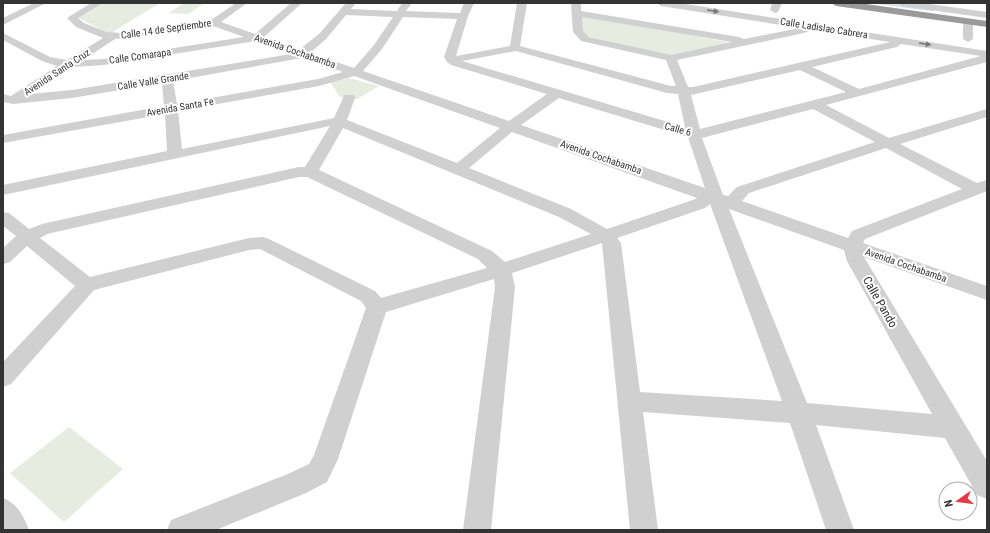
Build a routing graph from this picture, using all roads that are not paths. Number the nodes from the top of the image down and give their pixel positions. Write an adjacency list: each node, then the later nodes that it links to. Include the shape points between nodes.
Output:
1 (41, 3): 22 (street)
2 (98, 3): 28 (street, Calle 14 de Septiembre, via 72,18 80,25)
3 (242, 3): 24 (street, Calle 14 de Septiembre)
4 (297, 3): 29 (street)
5 (351, 3): 16 (street)
6 (407, 3): 18 (street)
7 (469, 3): 20 (street)
8 (522, 3): 33 (street)
9 (661, 3): 26 (street, Calle Ladislao Cabrera, one-way to 26)
10 (836, 3): 23 (highway)
11 (857, 3): 21 (highway)
12 (902, 3): 14 (street)
13 (973, 3): 17 (street)
14 (914, 4): 17 (street)
15 (577, 8): 32 (street); 36 (street, via 578,32 585,38)
16 (343, 12): 18 (street); 34 (street, via 321,37)
17 (976, 13): 19 (street)
18 (400, 14): 20 (street); 40 (street, via 374,52)
19 (987, 15)
20 (463, 16): 37 (street)
21 (987, 21)
22 (3, 22)
23 (968, 22): 25 (highway); 31 (street, via 964,38)
24 (214, 23): 28 (street, Calle 14 de Septiembre); 29 (street, Avenida Cochabamba)
25 (987, 24)
26 (809, 26): 30 (street, Calle Ladislao Cabrera); 32 (street, via 804,30)
27 (3, 36): 38 (street, Calle Comarapa, via 46,59)
28 (111, 37): 38 (street, Avenida Santa Cruz)
29 (258, 38): 34 (street, Avenida Cochabamba); 38 (street, Calle Comarapa, via 104,62)
30 (899, 40): 35 (street, Calle Ladislao Cabrera, one-way to 35); 39 (street, via 893,45)
31 (981, 41)
32 (748, 43): 36 (street)
33 (516, 48): 37 (street); 42 (street)
34 (301, 54): 40 (street, Avenida Cochabamba); 41 (street, Calle Valle Grande, via 274,61)
35 (987, 55): 43 (street, Calle 6, via 986,59)
36 (671, 58): 42 (street)
37 (451, 60): 44 (street, Calle 6)
38 (69, 64): 46 (street, Avenida Santa Cruz)
39 (801, 66): 42 (street); 43 (street)
40 (356, 72): 48 (street, Avenida Santa Fe, via 319,82); 51 (street, Avenida Cochabamba)
41 (167, 78): 46 (street, Calle Valle Grande, via 72,94); 48 (street)
42 (684, 92): 52 (street)
43 (857, 93): 47 (street, Calle 6)
44 (556, 94): 51 (street); 52 (street, Calle 6)
45 (349, 98): 50 (street)
46 (6, 101)
47 (813, 104): 52 (street, Calle 6, via 707,134); 54 (street)
48 (171, 108): 53 (street, Avenida Santa Fe); 55 (street)
49 (987, 113): 54 (street)
50 (339, 122): 55 (street); 56 (street); 57 (street)
51 (511, 126): 56 (street); 60 (street, Avenida Cochabamba)
52 (694, 134): 60 (street)
53 (3, 139)
54 (888, 143): 58 (street); 60 (street)
55 (175, 155): 59 (street)
56 (458, 170): 62 (street, via 565,213)
57 (310, 172): 63 (street, via 299,172 42,230); 66 (street, via 485,255)
58 (981, 187): 64 (street, via 858,236)
59 (3, 190)
60 (719, 199): 62 (street, via 704,200 699,204); 64 (street, Avenida Cochabamba); 72 (street)
61 (3, 217): 63 (street)
62 (605, 234): 66 (street); 71 (street, via 612,244)
63 (26, 237): 65 (street); 67 (street)
64 (852, 246): 68 (street, Avenida Cochabamba); 73 (street, Calle Pando, via 856,261)
65 (3, 258)
66 (502, 270): 69 (street); 78 (street, via 505,287)
67 (86, 285): 69 (street, via 249,244 263,243 368,296); 70 (street)
68 (987, 293)
69 (376, 307): 77 (street, via 318,473)
70 (3, 377)
71 (628, 401): 72 (street); 79 (street)
72 (798, 413): 73 (street); 80 (street)
73 (952, 427): 74 (street, Calle Pando)
74 (987, 486)
75 (3, 512): 76 (street)
76 (15, 530)
77 (181, 530)
78 (477, 530)
79 (644, 530)
80 (840, 530)

